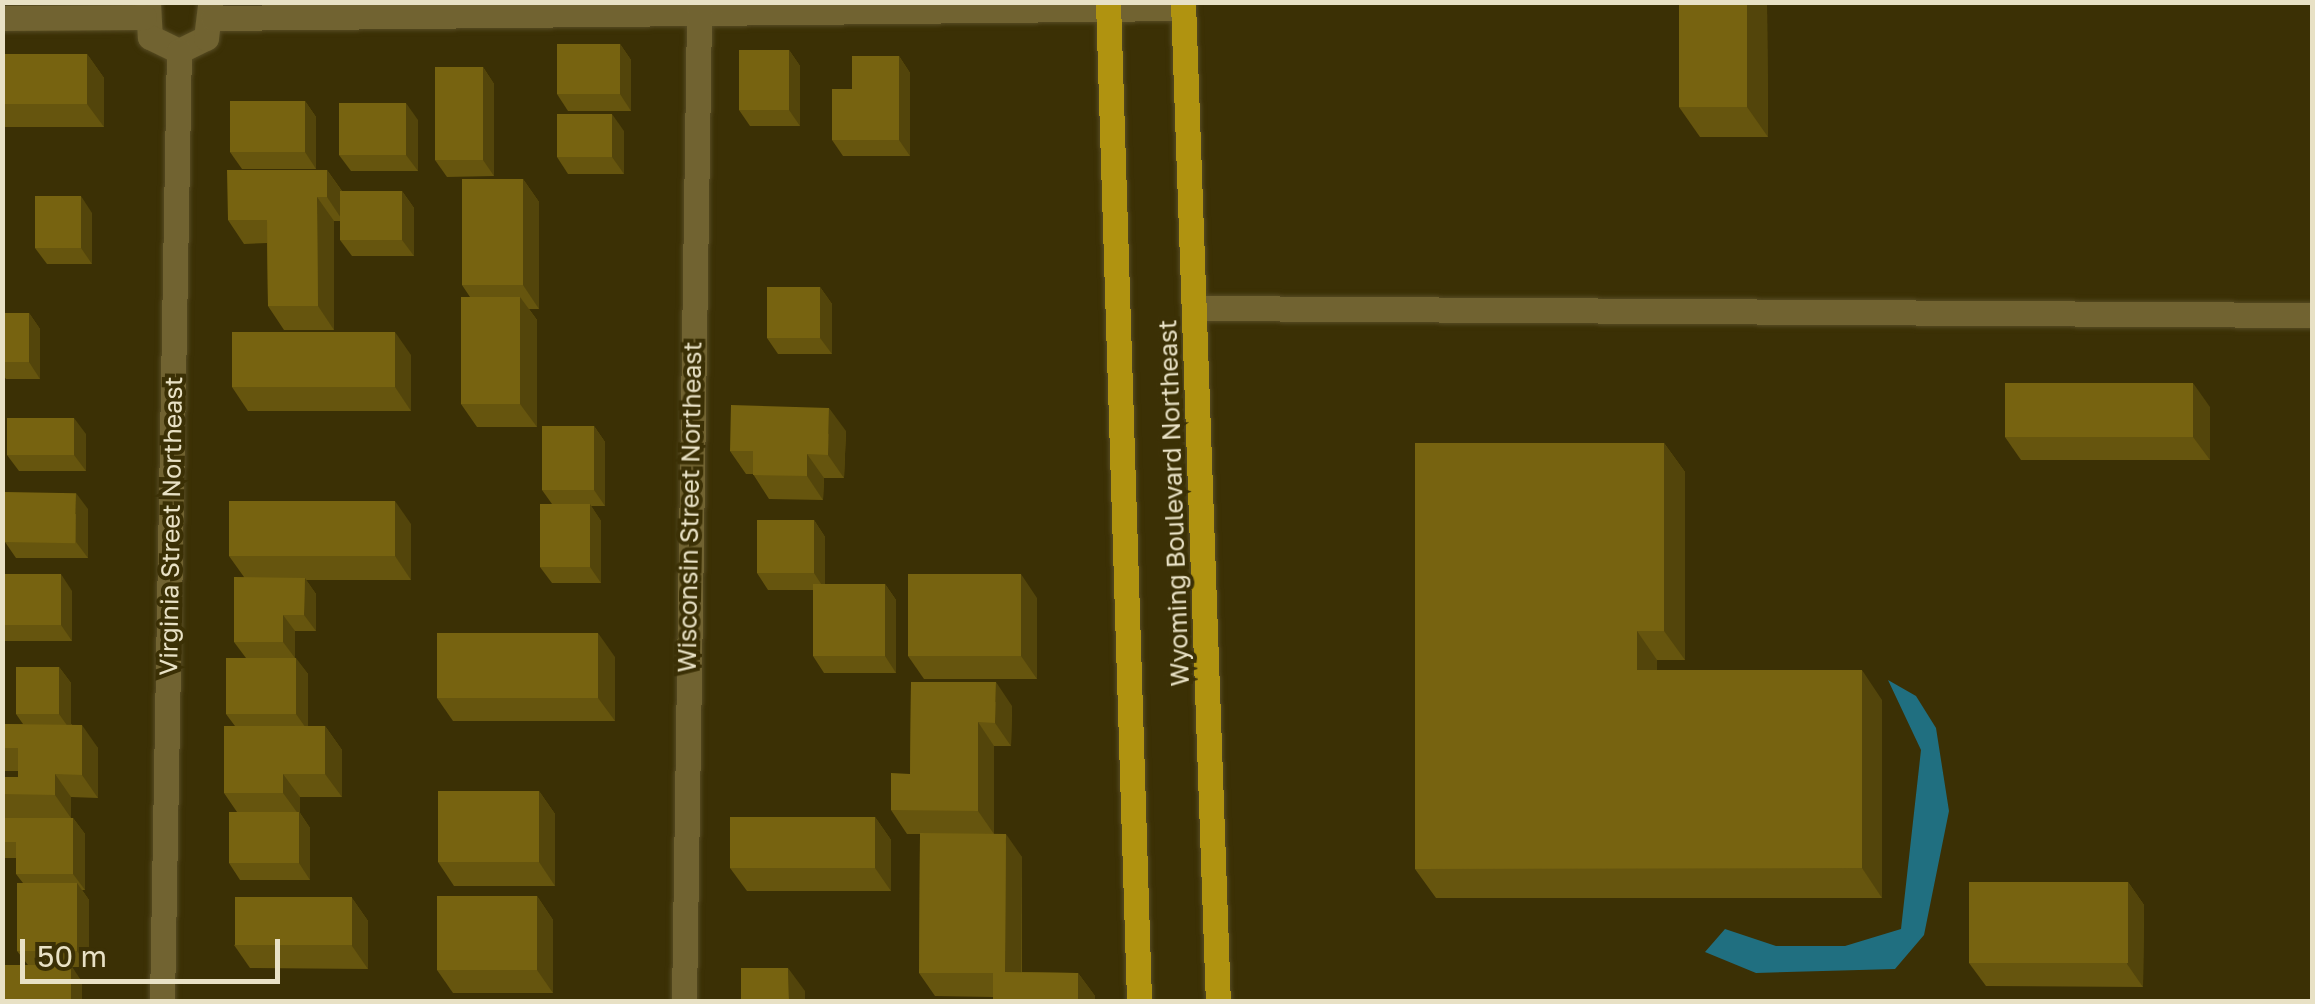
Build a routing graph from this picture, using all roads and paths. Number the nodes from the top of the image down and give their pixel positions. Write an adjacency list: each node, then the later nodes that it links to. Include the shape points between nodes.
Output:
1 (1183, 5): 2 (street); 8 (main road, Wyoming Boulevard Northeast)
2 (1108, 7): 5 (street); 12 (main road, Wyoming Boulevard Northeast)
3 (146, 10): 6 (street); 7 (street, via 158,45)
4 (211, 10): 5 (street); 7 (street, via 206,38)
5 (699, 13): 11 (street, Wisconsin Street Northeast)
6 (2, 18)
7 (179, 52): 10 (street, Virginia Street Northeast)
8 (1198, 308): 9 (street); 13 (main road, Wyoming Boulevard Northeast)
9 (2312, 315)
10 (162, 1002)
11 (684, 1002)
12 (1139, 1002)
13 (1218, 1002)

